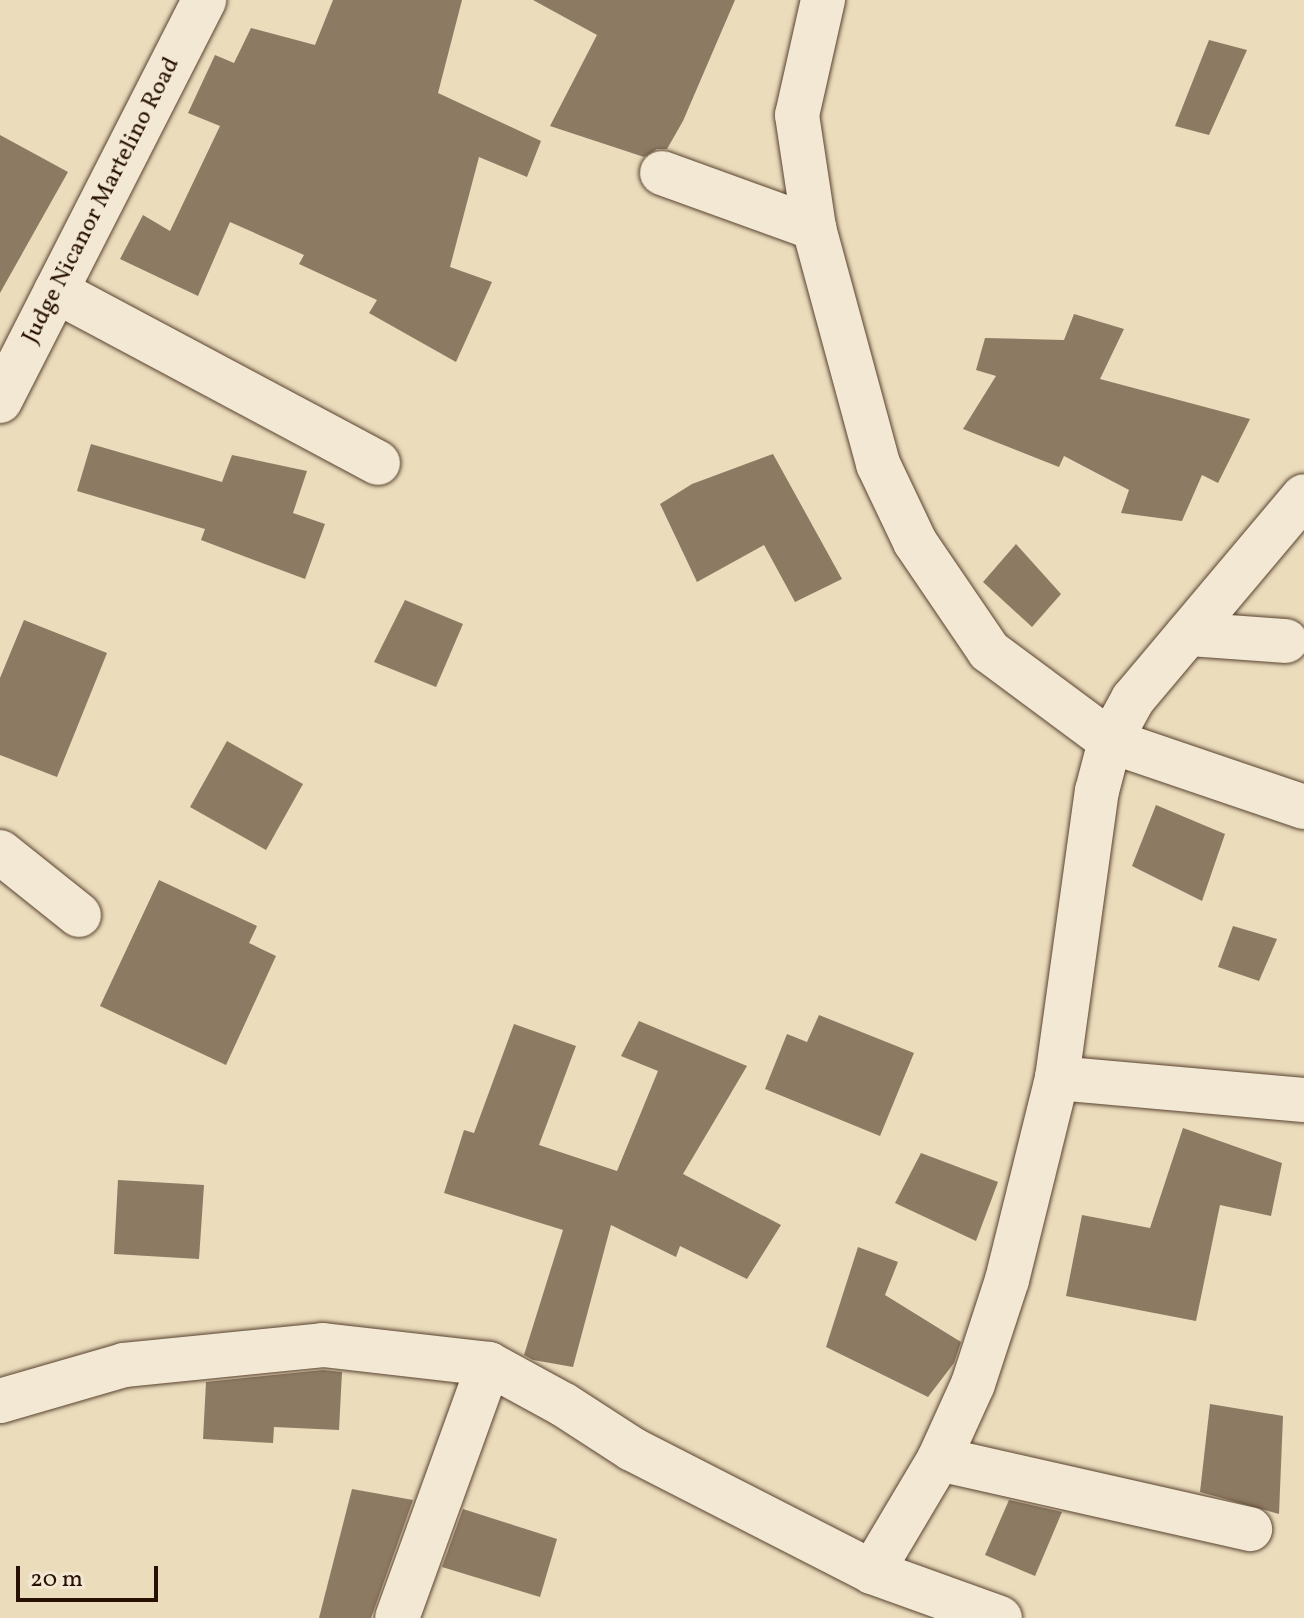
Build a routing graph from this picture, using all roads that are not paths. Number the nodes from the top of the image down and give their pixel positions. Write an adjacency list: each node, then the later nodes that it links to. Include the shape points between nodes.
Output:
1 (823, 0): 4 (street, via 797,115)
2 (190, 4): 5 (street, Judge Nicanor Martelino Road)
3 (662, 173): 4 (street)
4 (814, 228): 11 (street, via 878,464 915,542 989,651)
5 (56, 291): 6 (street, Judge Nicanor Martelino Road); 7 (street)
6 (0, 401)
7 (378, 463)
8 (1304, 496): 9 (street)
9 (1188, 634): 10 (street); 11 (street, via 1133,699)
10 (1286, 641)
11 (1110, 741): 12 (street); 15 (street, via 1097,791)
12 (1304, 807)
13 (0, 852): 14 (street)
14 (79, 915)
15 (1057, 1078): 16 (street); 19 (street, via 1007,1280 973,1384)
16 (1304, 1100)
17 (489, 1364): 18 (street, via 323,1345 124,1365); 21 (street, via 632,1449); 22 (street)
18 (0, 1401)
19 (939, 1459): 20 (street); 21 (street)
20 (1250, 1529)
21 (872, 1572): 23 (street)
22 (397, 1618)
23 (1000, 1618)

